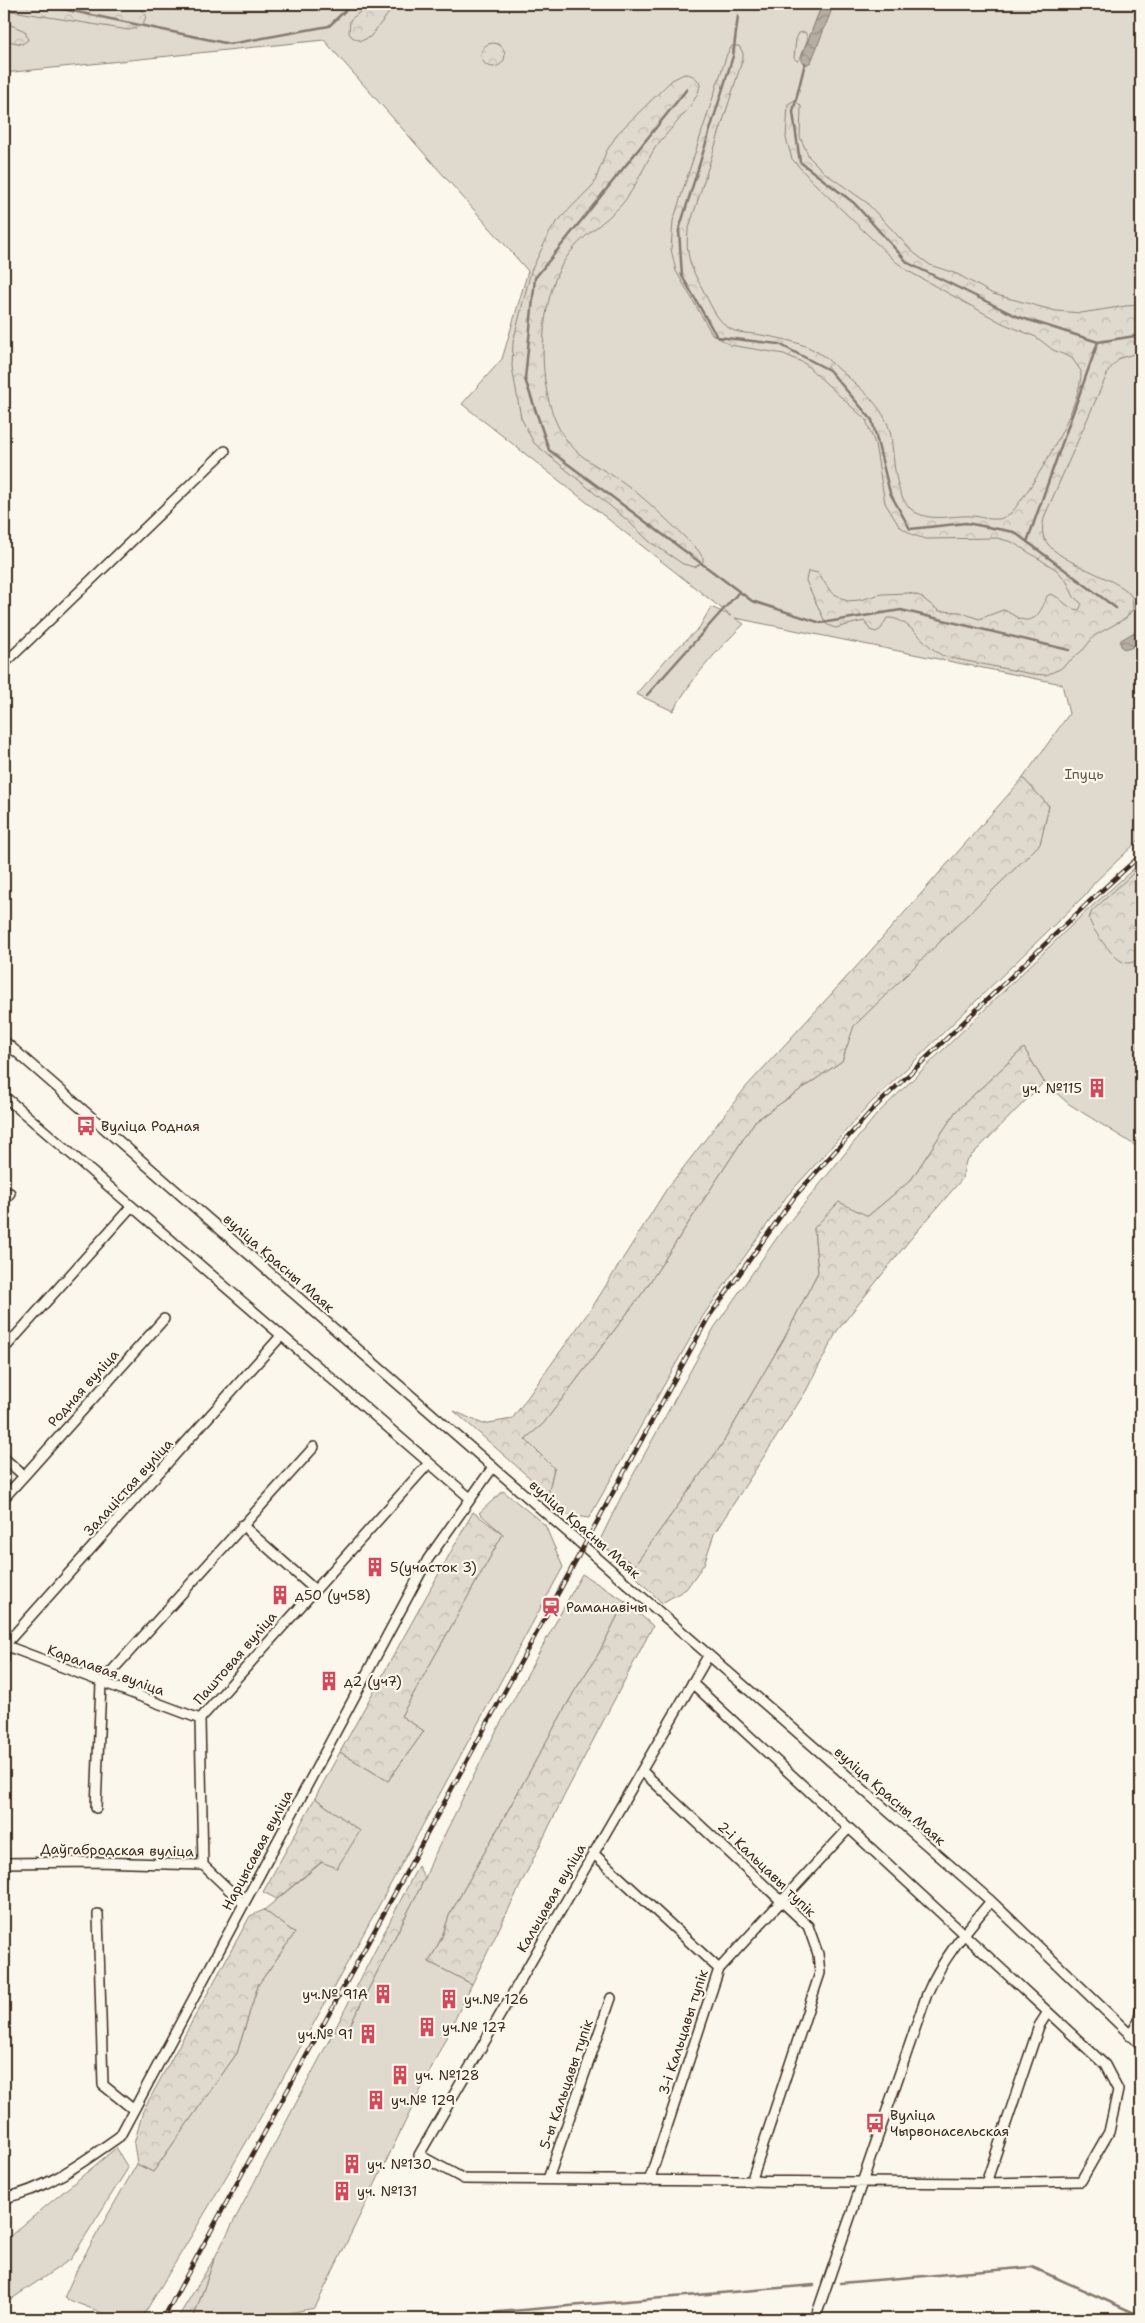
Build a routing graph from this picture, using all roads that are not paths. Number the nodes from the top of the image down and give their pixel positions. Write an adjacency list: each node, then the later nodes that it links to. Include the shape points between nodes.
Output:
1 (224, 451): 2 (street)
2 (4, 664)
3 (4, 1041): 12 (street, вуліца Красны Маяк)
4 (4, 1096): 5 (street)
5 (131, 1207): 7 (street); 8 (street)
6 (164, 1319): 13 (street, Родная вуліца)
7 (281, 1336): 11 (street); 18 (street, Залацістая вуліца)
8 (4, 1348)
9 (314, 1447): 16 (street)
10 (4, 1458): 13 (street)
11 (429, 1463): 15 (street); 17 (street, Паштовая вуліца)
12 (493, 1467): 15 (street, Нарцысавая вуліца); 19 (street, вуліца Красны Маяк)
13 (24, 1476): 14 (street, Родная вуліца)
14 (4, 1498)
15 (470, 1498): 32 (street, Нарцысавая вуліца, via 428,1560)
16 (242, 1525): 17 (street); 21 (street)
17 (314, 1589): 23 (street, Паштовая вуліца)
18 (4, 1646): 20 (street); 21 (street, Каралавая вуліца)
19 (708, 1656): 22 (street, Кальцавая вуліца); 31 (street, вуліца Красны Маяк)
20 (4, 1660)
21 (101, 1683): 23 (street, Каралавая вуліца); 25 (street)
22 (692, 1683): 24 (street, Кальцавая вуліца); 26 (street)
23 (200, 1719): 29 (street, Паштовая вуліца)
24 (642, 1771): 27 (street, Кальцавая вуліца); 30 (street, 2-і Кальцавы тупік)
25 (96, 1808)
26 (849, 1828): 30 (street); 34 (street)
27 (593, 1853): 35 (street, 3-і Кальцавы тупік); 42 (street, Кальцавая вуліца, via 420,2155 464,2179)
28 (4, 1863): 29 (street, Даўгабродская вуліца)
29 (203, 1865): 32 (street, Даўгабродская вуліца)
30 (783, 1901): 35 (street); 44 (street, 2-і Кальцавы тупік, via 808,1926 818,1954 820,1973)
31 (991, 1901): 34 (street); 39 (street, вуліца Красны Маяк)
32 (244, 1904): 41 (street, Нарцысавая вуліца)
33 (98, 1914): 41 (street, via 103,2085)
34 (964, 1933): 38 (street); 45 (street, via 936,1973 927,1994)
35 (719, 1969): 43 (street, 3-і Кальцавы тупік)
36 (611, 1998): 42 (street, 5-ы Кальцавы тупік)
37 (1141, 2008): 39 (street)
38 (1048, 2012): 46 (street, via 1039,2026); 46 (street, via 1105,2065 1113,2077 1118,2090 1109,2132 1081,2181)
39 (1130, 2036): 40 (street, вуліца Красны Маяк)
40 (1141, 2045)
41 (134, 2110): 47 (street, Нарцысавая вуліца, via 120,2136 66,2173 22,2194)
42 (548, 2179): 43 (street)
43 (649, 2181): 44 (street)
44 (751, 2182): 45 (street)
45 (863, 2182): 46 (street); 48 (street)
46 (986, 2183)
47 (4, 2198)
48 (815, 2319)

